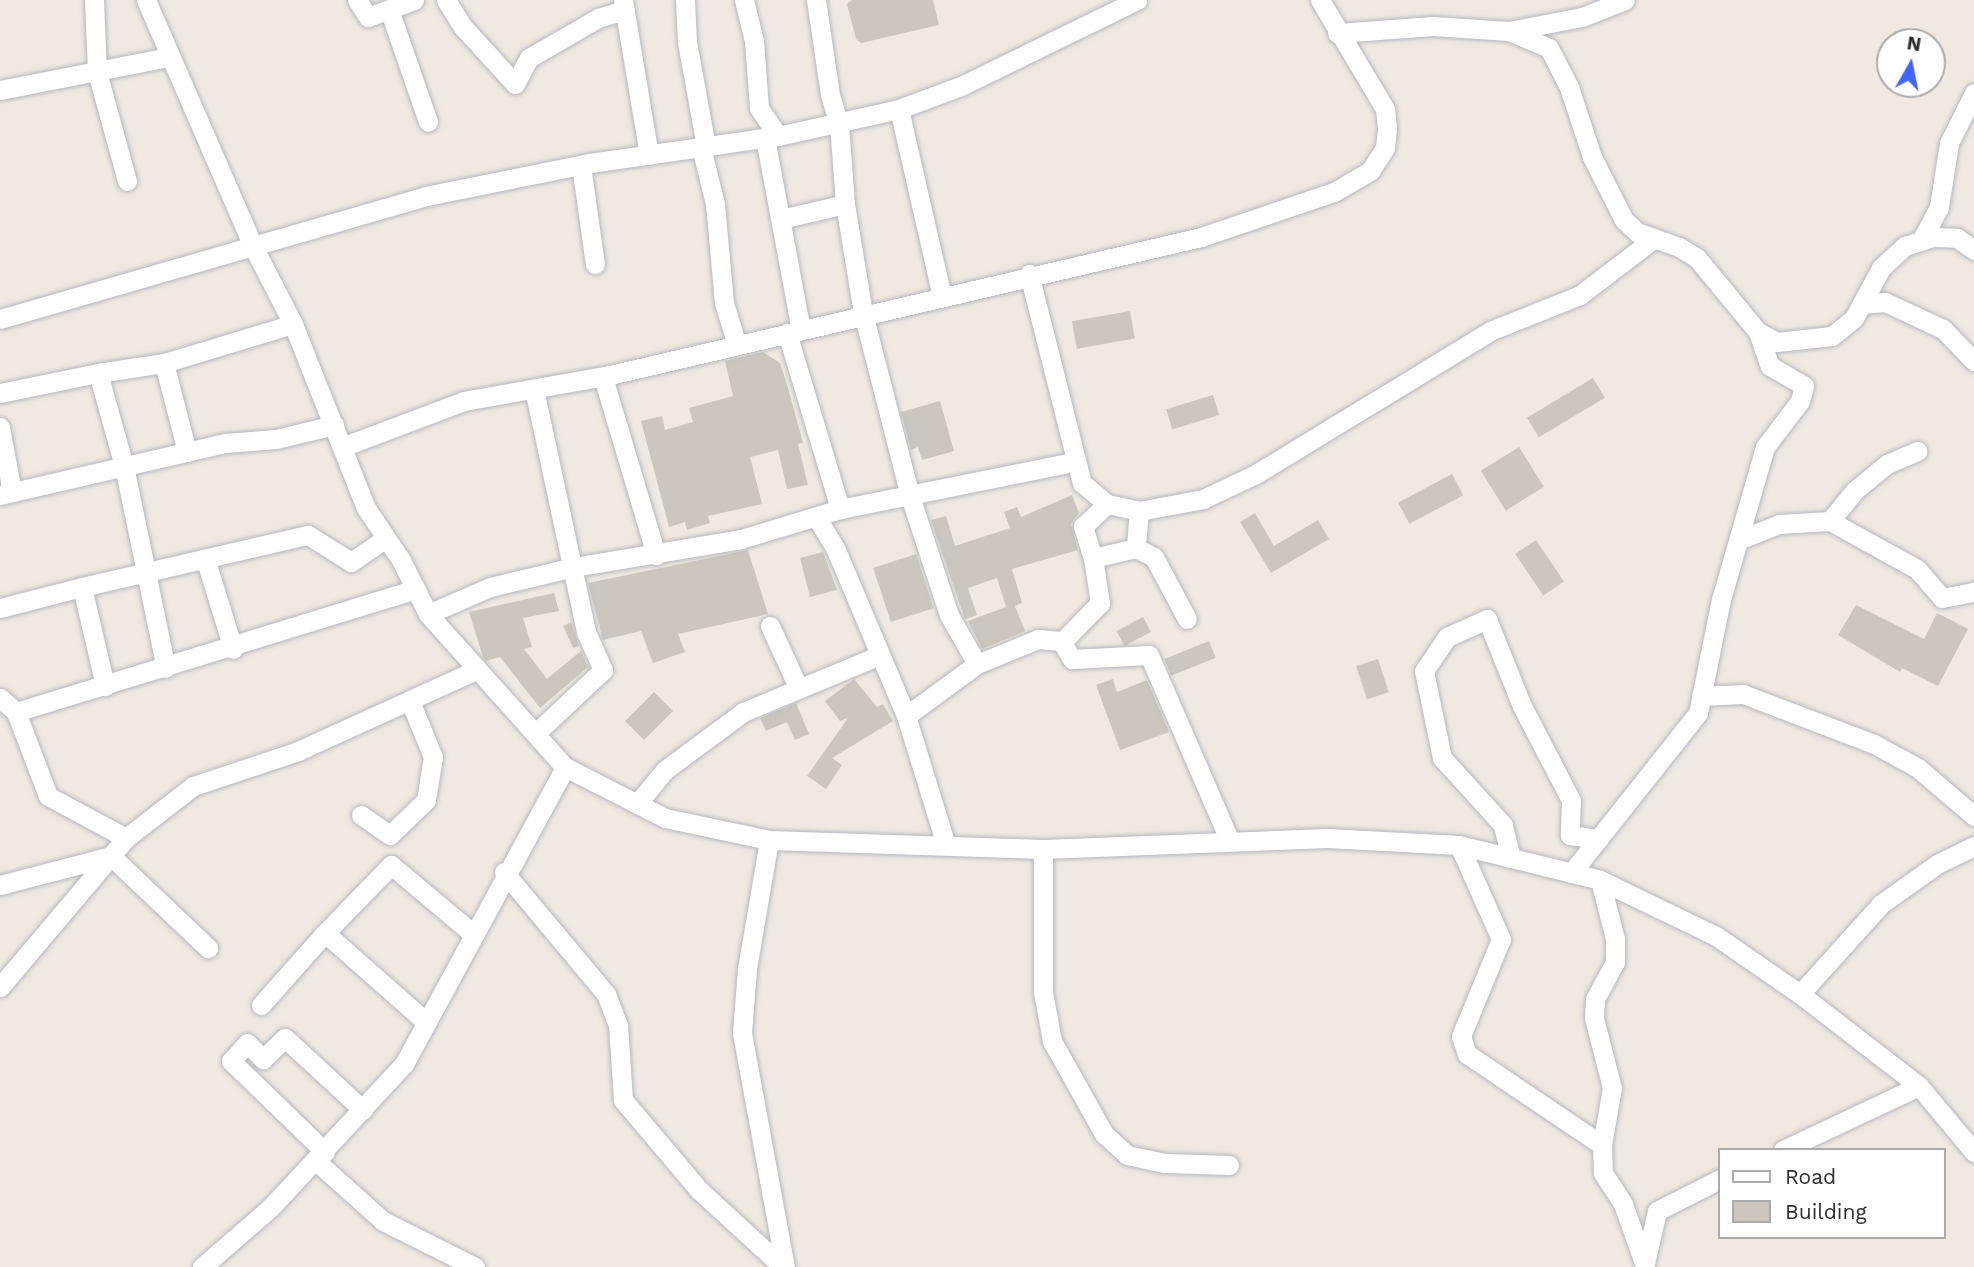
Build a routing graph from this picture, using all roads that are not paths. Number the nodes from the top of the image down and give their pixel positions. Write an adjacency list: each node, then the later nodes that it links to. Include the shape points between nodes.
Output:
1 (94, 0): 17 (street)
2 (146, 0): 16 (street)
3 (358, 0): 13 (street, via 368,16)
4 (414, 0): 13 (street)
5 (446, 0): 12 (street, via 463,27 515,84 529,58)
6 (685, 0): 24 (street)
7 (744, 0): 23 (street, via 754,41 759,107)
8 (816, 0): 22 (street)
9 (1136, 0): 20 (street, via 961,86)
10 (1320, 0): 15 (street)
11 (1625, 0): 14 (street, via 1582,17)
12 (624, 5): 25 (street)
13 (390, 12): 21 (street)
14 (1509, 31): 15 (street, via 1457,26); 30 (street, via 1549,48 1569,87 1592,157 1624,220)
15 (1337, 33): 35 (street, via 1385,109 1385,148 1370,171 1334,192 1201,236)
16 (168, 57): 17 (street); 32 (street)
17 (97, 72): 18 (street); 27 (street)
18 (0, 90)
19 (1974, 93): 31 (street, via 1949,143 1939,207)
20 (899, 109): 22 (street); 36 (street)
21 (428, 122)
22 (839, 124): 23 (street); 28 (street)
23 (771, 137): 24 (street); 29 (street)
24 (703, 147): 25 (street); 43 (street, via 715,204 724,303)
25 (649, 155): 26 (street)
26 (582, 165): 32 (street, via 426,196); 34 (street)
27 (127, 181)
28 (845, 204): 29 (street); 38 (street)
29 (781, 219): 41 (street)
30 (1652, 240): 42 (street, via 1679,247 1697,258); 61 (street, via 1580,295 1490,331 1256,474 1203,499)
31 (1921, 241): 33 (street, via 1957,238); 37 (street, via 1905,246 1881,268)
32 (254, 248): 39 (street); 40 (street)
33 (1974, 250)
34 (595, 264)
35 (1029, 274): 36 (street); 55 (street)
36 (942, 296): 38 (street)
37 (1862, 304): 42 (street, via 1854,318 1832,336 1777,342); 44 (street, via 1885,302 1943,329)
38 (863, 313): 41 (street); 58 (street)
39 (0, 320)
40 (293, 324): 45 (street); 50 (street)
41 (794, 331): 43 (street); 60 (street)
42 (1758, 332): 65 (street, via 1769,366 1804,386 1800,401 1765,447)
43 (737, 345): 47 (street)
44 (1974, 361)
45 (164, 363): 46 (street); 54 (street)
46 (98, 373): 49 (street); 56 (street)
47 (603, 377): 48 (street); 67 (street)
48 (534, 389): 52 (street, via 464,401); 70 (street)
49 (0, 393)
50 (334, 425): 52 (street); 54 (street)
51 (0, 427): 57 (street)
52 (342, 447): 64 (street, via 366,508)
53 (1917, 451): 63 (street, via 1887,464 1854,491)
54 (187, 452): 56 (street)
55 (1074, 461): 58 (street); 59 (street, via 1082,483)
56 (124, 466): 57 (street); 71 (street)
57 (6, 493)
58 (910, 496): 60 (street); 82 (street, via 949,615)
59 (1107, 504): 61 (street); 68 (street, via 1083,526)
60 (840, 509): 62 (street)
61 (1139, 511): 66 (street)
62 (817, 518): 67 (street); 81 (street)
63 (1830, 521): 65 (street, via 1779,524); 74 (street, via 1917,569 1942,598)
64 (386, 538): 69 (street, via 351,562 309,535); 73 (street)
65 (1741, 539): 87 (street, via 1721,600)
66 (1136, 548): 68 (street); 77 (street, via 1154,557)
67 (656, 555): 70 (street)
68 (1093, 558): 79 (street, via 1100,603)
69 (206, 561): 71 (street); 80 (street)
70 (573, 567): 76 (street, via 490,587); 92 (street, via 586,632 603,670)
71 (147, 573): 72 (street); 83 (street)
72 (82, 587): 75 (street); 85 (street)
73 (416, 590): 76 (street); 80 (street)
74 (1974, 592)
75 (0, 608)
76 (428, 614): 84 (street)
77 (1187, 619)
78 (770, 626): 86 (street)
79 (1063, 641): 82 (street, via 1038,639); 100 (street, via 1072,659 1149,655)
80 (233, 649): 83 (street)
81 (880, 654): 86 (street); 91 (street)
82 (977, 664): 91 (street)
83 (166, 668): 85 (street)
84 (476, 670): 89 (street); 92 (street)
85 (104, 686): 90 (street)
86 (799, 690): 94 (street, via 743,712 666,770)
87 (1701, 696): 96 (street, via 1743,694 1874,744 1918,768); 98 (street, via 1698,713 1674,747)
88 (0, 698): 90 (street)
89 (410, 701): 95 (street, via 433,757 426,800 390,835); 97 (street, via 298,751 193,786)
90 (16, 712): 97 (street, via 48,796)
91 (906, 716): 101 (street)
92 (537, 733): 93 (street)
93 (565, 767): 94 (street); 107 (street)
94 (637, 804): 99 (street, via 665,818)
95 (360, 814)
96 (1974, 816)
97 (126, 838): 105 (street)
98 (1599, 839): 106 (street, via 1570,835 1571,800 1522,706 1487,619 1447,637 1424,671 1442,758 1503,824); 108 (street)
99 (769, 840): 101 (street); 129 (street, via 747,969 742,1032)
100 (1230, 841): 102 (street, via 1327,838); 104 (street)
101 (946, 845): 104 (street)
102 (1459, 845): 106 (street); 120 (street, via 1501,939 1461,1036 1467,1054)
103 (1974, 846): 115 (street, via 1937,864 1881,904)
104 (1043, 849): 124 (street, via 1042,992 1052,1041 1104,1134 1127,1155 1165,1163)
105 (111, 856): 110 (street); 113 (street); 114 (street)
106 (1511, 858): 108 (street)
107 (504, 872): 112 (street); 129 (street, via 607,994 618,1025 623,1100 699,1190)
108 (1571, 873): 109 (street)
109 (1600, 880): 115 (street, via 1716,936); 120 (street, via 1615,939 1615,962 1595,999 1594,1018 1612,1088)
110 (0, 886)
111 (325, 933): 112 (street, via 391,865); 116 (street); 117 (street)
112 (472, 933): 117 (street)
113 (208, 948)
114 (0, 987)
115 (1800, 993): 118 (street)
116 (261, 1005)
117 (426, 1022): 119 (street, via 404,1064)
118 (1919, 1086): 121 (street); 122 (street)
119 (363, 1110): 123 (street); 123 (street, via 285,1038 263,1059 247,1043 231,1061)
120 (1602, 1144): 126 (street, via 1603,1173 1623,1204)
121 (1787, 1148)
122 (1974, 1152)
123 (320, 1157): 127 (street); 128 (street, via 383,1221)
124 (1229, 1165)
125 (1718, 1180): 126 (street, via 1657,1210)
126 (1646, 1265)
127 (202, 1267)
128 (475, 1267)
129 (784, 1267)

